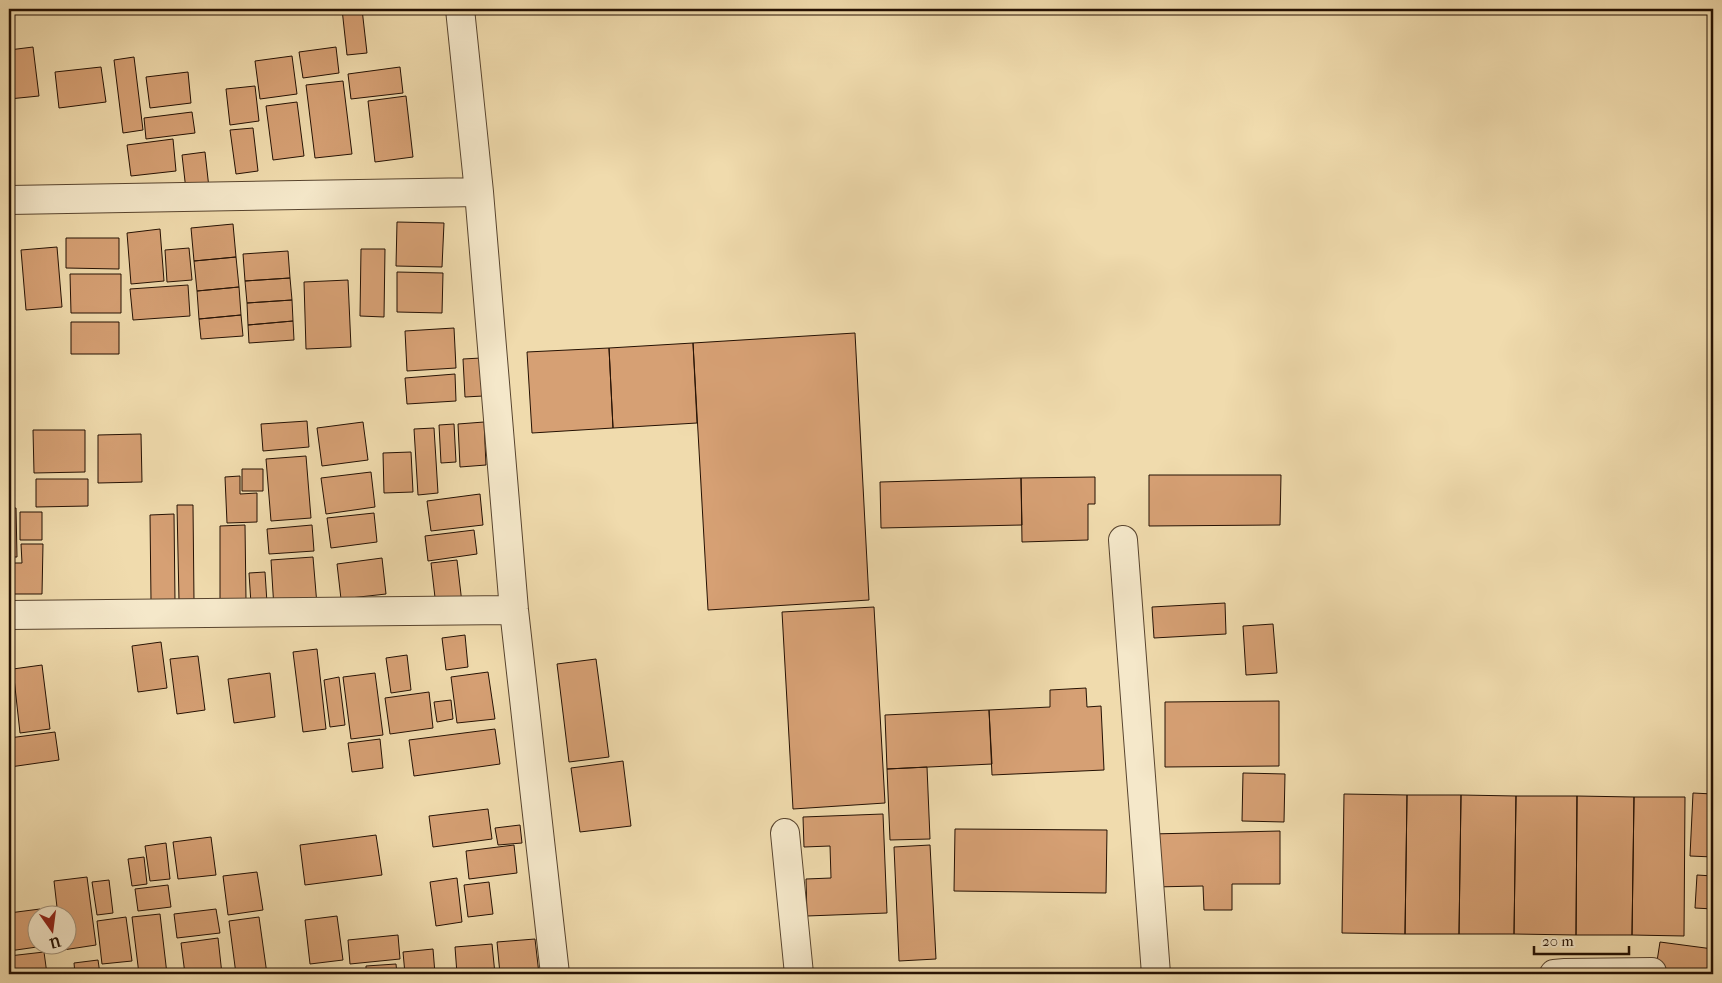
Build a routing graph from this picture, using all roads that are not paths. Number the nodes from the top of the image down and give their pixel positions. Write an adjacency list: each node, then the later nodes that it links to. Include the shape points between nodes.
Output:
1 (460, 9): 2 (street)
2 (479, 192): 3 (street); 5 (street)
3 (9, 200)
4 (1123, 540): 11 (street)
5 (514, 610): 6 (street); 9 (street)
6 (9, 615)
7 (785, 833): 10 (street)
8 (1652, 972): 12 (street)
9 (555, 974)
10 (799, 974)
11 (1156, 974)
12 (1554, 974)

